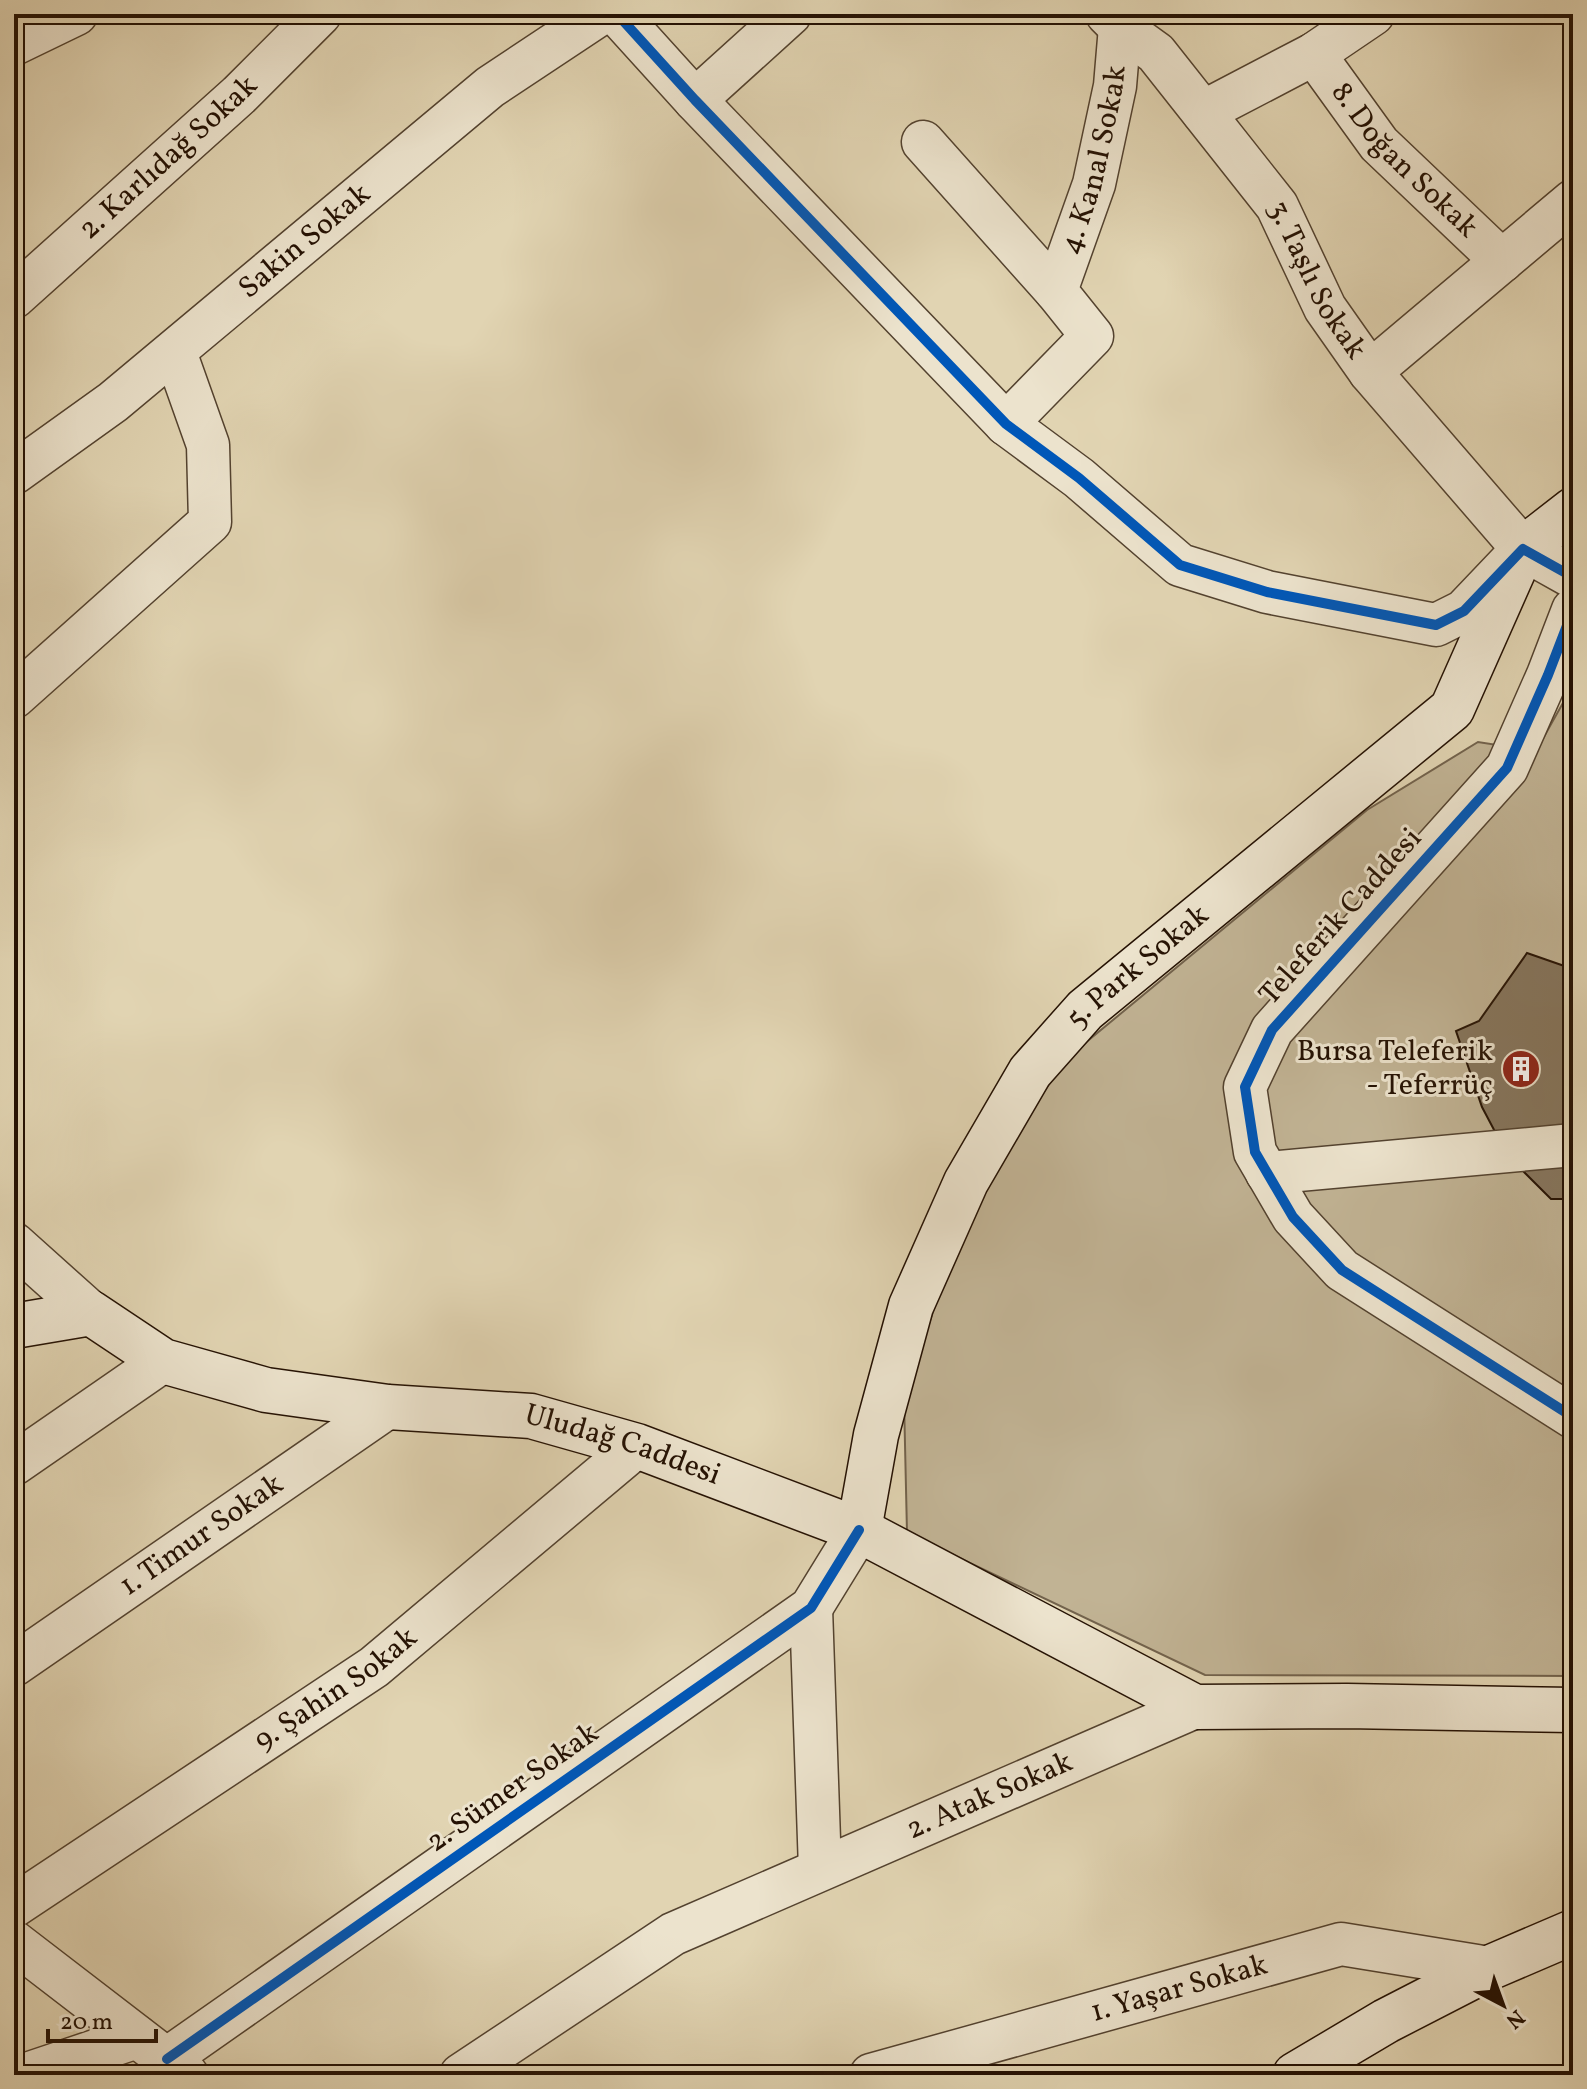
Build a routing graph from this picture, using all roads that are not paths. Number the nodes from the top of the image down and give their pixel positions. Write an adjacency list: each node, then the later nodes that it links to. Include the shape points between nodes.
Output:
1 (76, 14): 8 (street)
2 (320, 14): 16 (street, 2. Karlıdağ Sokak, via 239,95)
3 (600, 14): 17 (street, Sakin Sokak, via 490,87)
4 (617, 14): 10 (street)
5 (790, 14): 10 (street)
6 (1373, 14): 9 (street)
7 (1114, 21): 11 (street, 3. Taşlı Sokak, via 1156,53); 15 (street, 4. Kanal Sokak, via 1115,86 1094,184)
8 (14, 44)
9 (1314, 54): 11 (street); 14 (street, 8. Doğan Sokak, via 1379,144)
10 (695, 100): 19 (street)
11 (1203, 112): 18 (street, 3. Taşlı Sokak, via 1277,206 1325,308)
12 (923, 142): 15 (street, 4. Kanal Sokak)
13 (1573, 201): 14 (street, 8. Doğan Sokak)
14 (1502, 261): 18 (street, 8. Doğan Sokak)
15 (1056, 291): 19 (street, 4. Kanal Sokak, via 1092,336)
16 (14, 297)
17 (175, 352): 20 (street, Sakin Sokak); 25 (street, via 208,445 210,522)
18 (1370, 372): 22 (street, 3. Taşlı Sokak)
19 (1006, 424): 22 (street, via 1079,478 1180,565 1267,592 1436,625 1464,611)
20 (14, 473)
21 (1573, 510): 22 (main road, 5. Park Sokak)
22 (1523, 549): 23 (street, 3. Taşlı Sokak); 36 (main road, 5. Park Sokak, via 1452,709 1085,1010 1030,1072 966,1182 911,1306 876,1435)
23 (1573, 577)
24 (1573, 610): 27 (street, Teleferik Caddesi, via 1507,768 1272,1030 1245,1087 1255,1152)
25 (14, 697)
26 (1573, 1145): 27 (street)
27 (1267, 1173): 33 (street, Teleferik Caddesi, via 1293,1217 1342,1270)
28 (14, 1244): 29 (street)
29 (91, 1313): 30 (main road); 31 (main road, Uludağ Caddesi)
30 (14, 1326)
31 (163, 1361): 32 (main road, Uludağ Caddesi, via 266,1390); 35 (street)
32 (388, 1407): 34 (main road, Uludağ Caddesi, via 531,1416); 38 (street, 1. Timur Sokak)
33 (1573, 1417)
34 (637, 1446): 36 (main road, Uludağ Caddesi); 42 (street, 9. Şahin Sokak, via 374,1667)
35 (14, 1464)
36 (859, 1530): 37 (street, 2. Sümer Sokak); 39 (main road, Uludağ Caddesi)
37 (811, 1608): 41 (street); 46 (street, 2. Sümer Sokak)
38 (14, 1665)
39 (1195, 1707): 40 (main road, 2. Atak Sokak); 41 (street, 2. Atak Sokak)
40 (1573, 1710)
41 (820, 1869): 48 (street, 2. Atak Sokak, via 673,1934)
42 (14, 1906)
43 (1573, 1932): 45 (main road)
44 (14, 1942): 46 (street)
45 (1489, 1968): 49 (street, 1. Yaşar Sokak, via 1341,1944); 50 (main road)
46 (164, 2057): 47 (street, 2. Sümer Sokak)
47 (24, 2075)
48 (461, 2075)
49 (871, 2075)
50 (1295, 2075)

